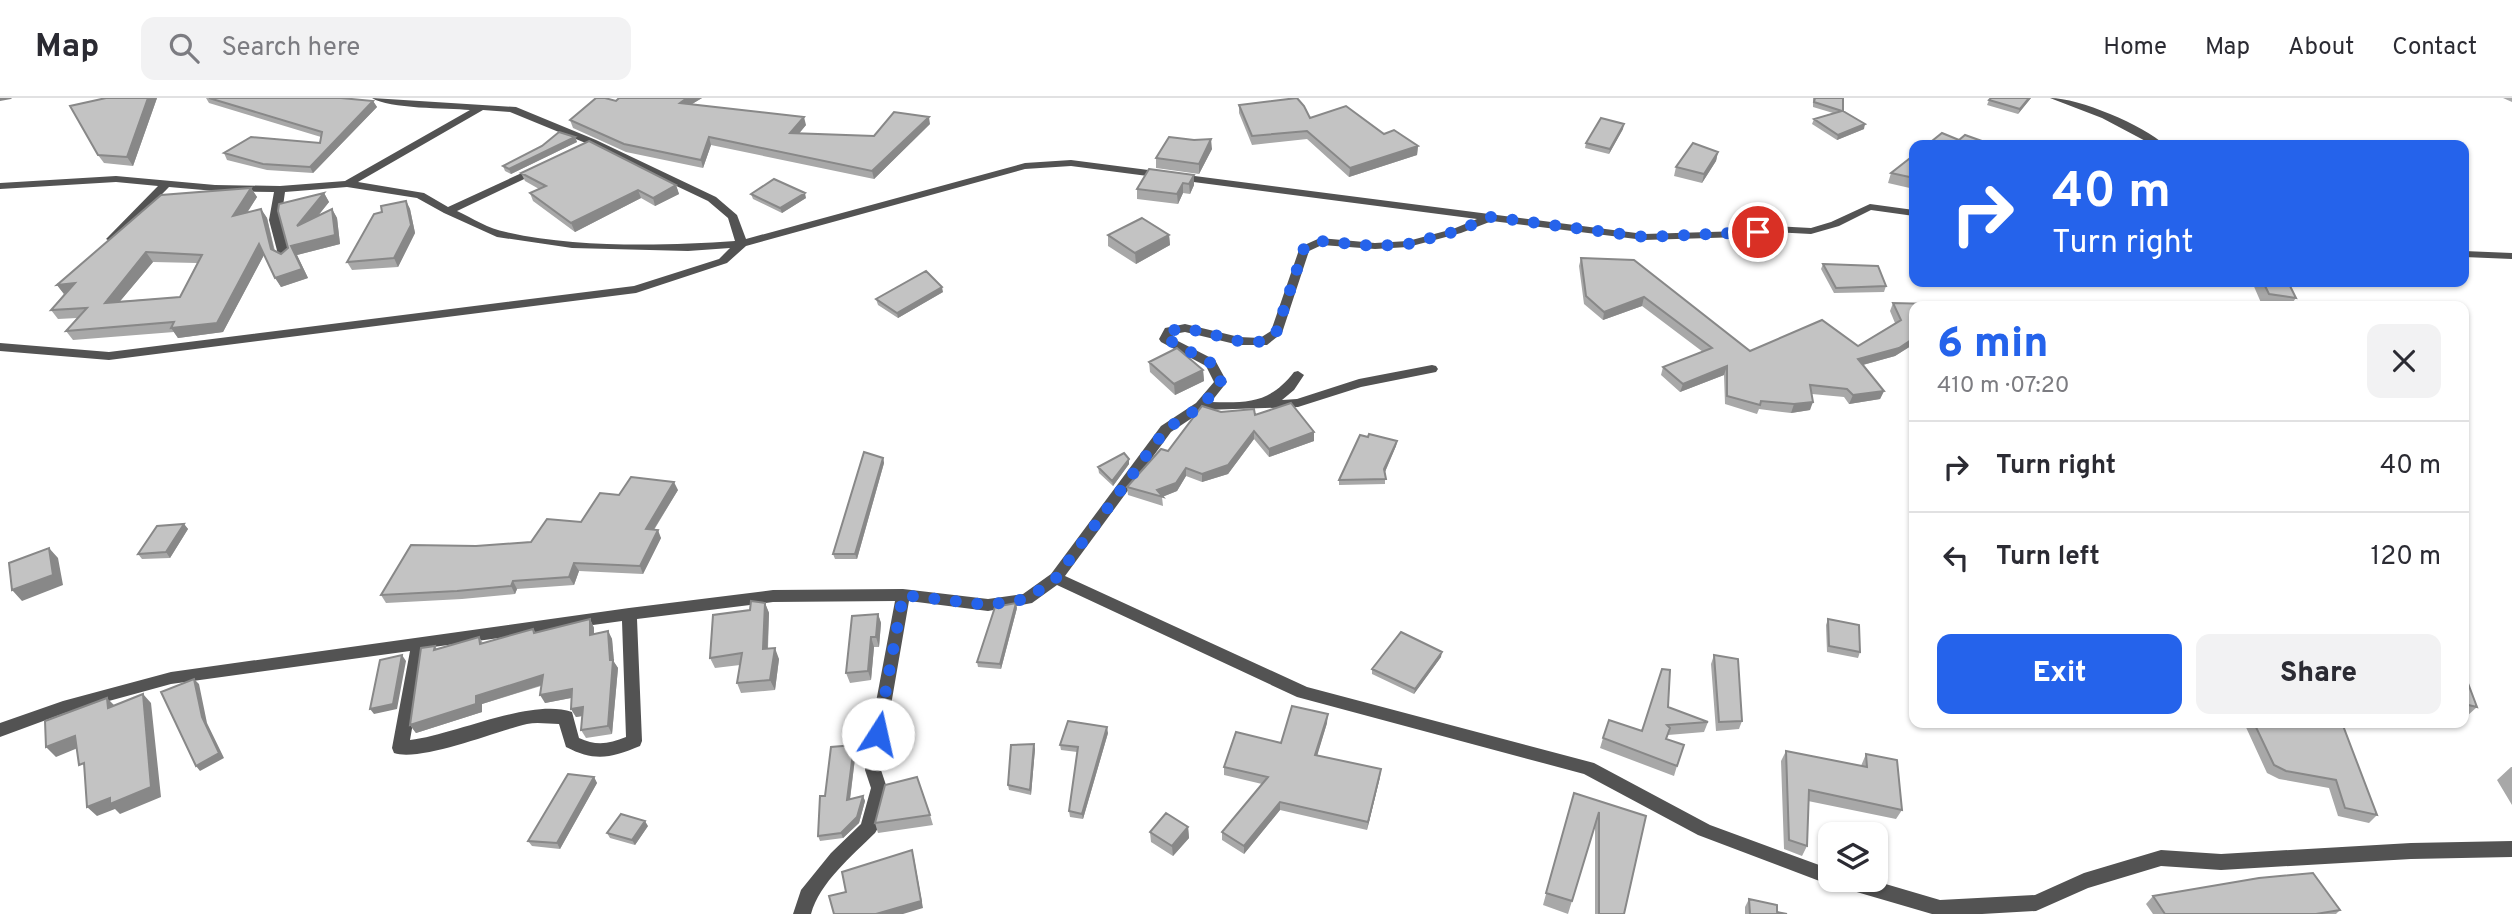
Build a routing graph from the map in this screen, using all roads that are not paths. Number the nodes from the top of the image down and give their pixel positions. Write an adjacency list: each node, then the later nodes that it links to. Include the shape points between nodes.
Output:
1 (377, 98): 3 (street)
2 (2055, 98): 4 (street, via 2106,116)
3 (483, 107): 5 (street, via 512,109); 9 (street)
4 (2151, 140)
5 (592, 142): 6 (street); 15 (street, via 712,199 733,217)
6 (580, 148)
7 (544, 165): 12 (street)
8 (167, 183): 10 (street, via 116,179); 11 (street); 16 (street)
9 (347, 184): 11 (street); 12 (street, via 420,195)
10 (0, 186)
11 (280, 189): 19 (street, via 275,220)
12 (448, 211): 15 (street, via 502,234 572,245 688,248)
13 (1909, 213): 14 (street, via 1870,207 1811,230 1644,237)
14 (1491, 217): 15 (street, via 1071,163 1026,166); 24 (street, via 1408,244 1320,241 1304,248 1276,333 1263,342 1185,328 1169,331 1165,338 1211,363 1221,382)
15 (743, 244): 20 (street, via 723,261 636,289 109,356)
16 (103, 248)
17 (2469, 254): 18 (street)
18 (2512, 256)
19 (285, 258)
20 (0, 347)
21 (1432, 369): 23 (street, via 1359,383 1297,403)
22 (1298, 375): 23 (street, via 1289,390)
23 (1261, 405): 24 (street)
24 (1202, 406): 25 (street, via 1166,429)
25 (1056, 578): 26 (street, via 1027,599 988,605); 31 (street, via 1303,692 1588,768 1704,830)
26 (903, 595): 27 (street, via 774,596); 34 (street, via 878,734 873,770 878,788 869,828 807,896)
27 (629, 614): 28 (street); 28 (street, via 634,741 612,751 588,751 572,742 566,717 530,717 400,748)
28 (419, 643): 29 (street, via 172,678 63,707)
29 (0, 730)
30 (2512, 849): 33 (street, via 2221,862 2161,858 2084,881 2036,903)
31 (1818, 873)
32 (1882, 892): 33 (street)
33 (1943, 911)
34 (802, 914)

